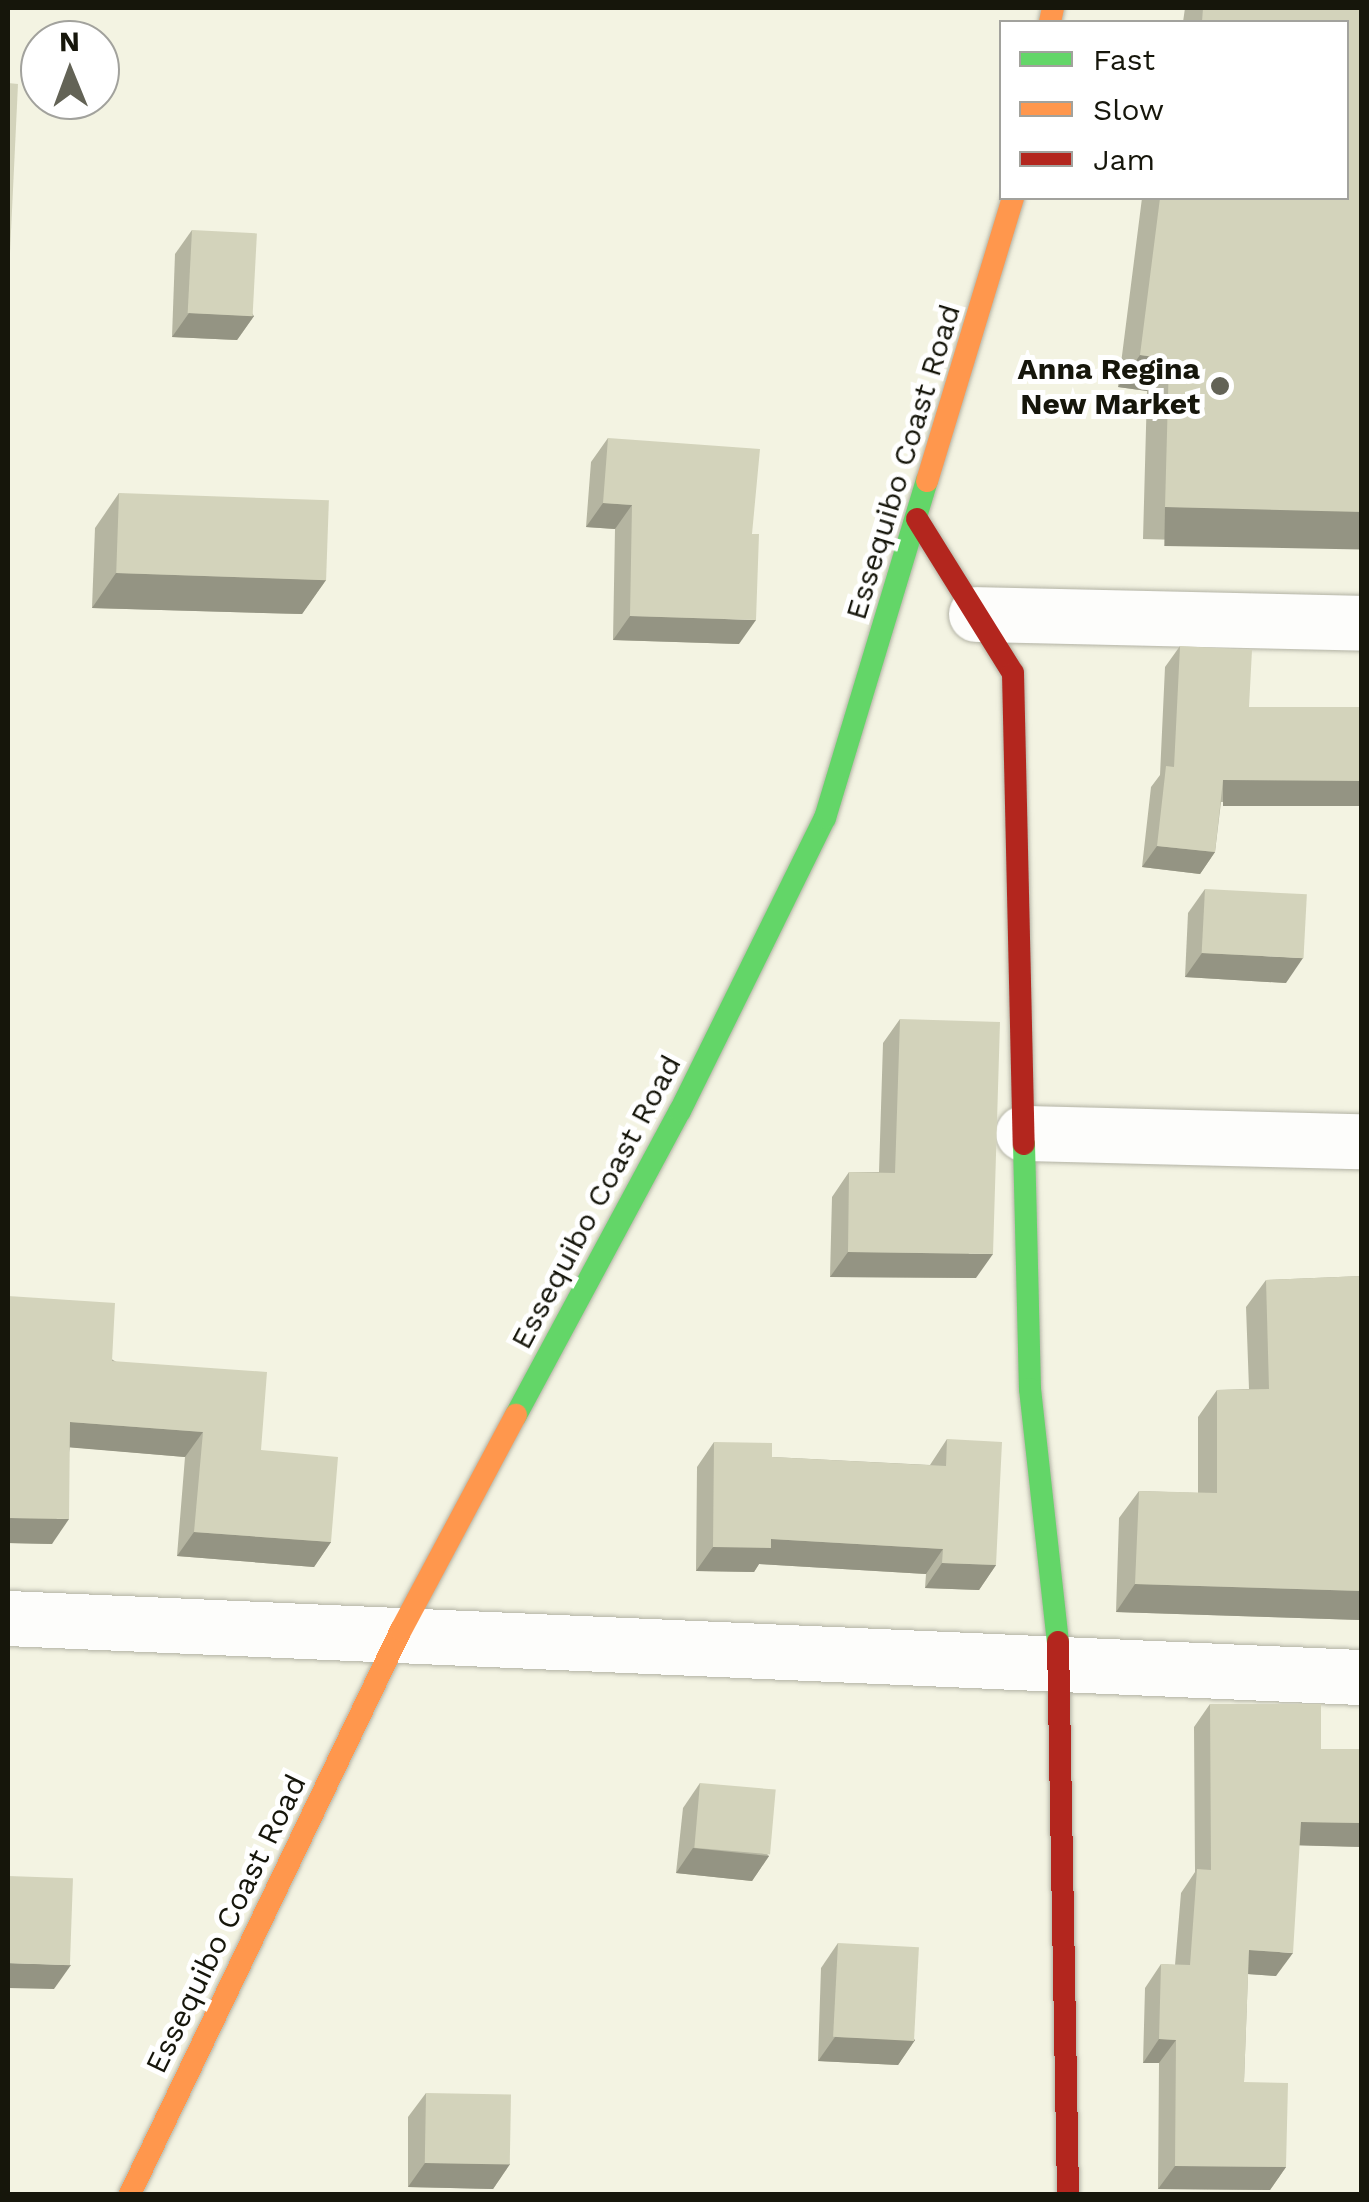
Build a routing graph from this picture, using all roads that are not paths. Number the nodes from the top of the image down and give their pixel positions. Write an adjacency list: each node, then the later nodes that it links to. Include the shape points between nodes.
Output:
1 (1012, 200): 2 (main road, Essequibo Coast Road)
2 (918, 519): 3 (main road); 8 (main road, Essequibo Coast Road, via 826,818 680,1111)
3 (976, 614): 4 (street); 5 (main road, via 1014,673)
4 (1362, 623)
5 (1024, 1133): 6 (street); 9 (main road, via 1030,1389)
6 (1362, 1141)
7 (8, 1618): 8 (street)
8 (401, 1630): 9 (street); 11 (main road, Essequibo Coast Road)
9 (1060, 1664): 10 (street); 12 (main road)
10 (1362, 1677)
11 (130, 2194)
12 (1068, 2194)

